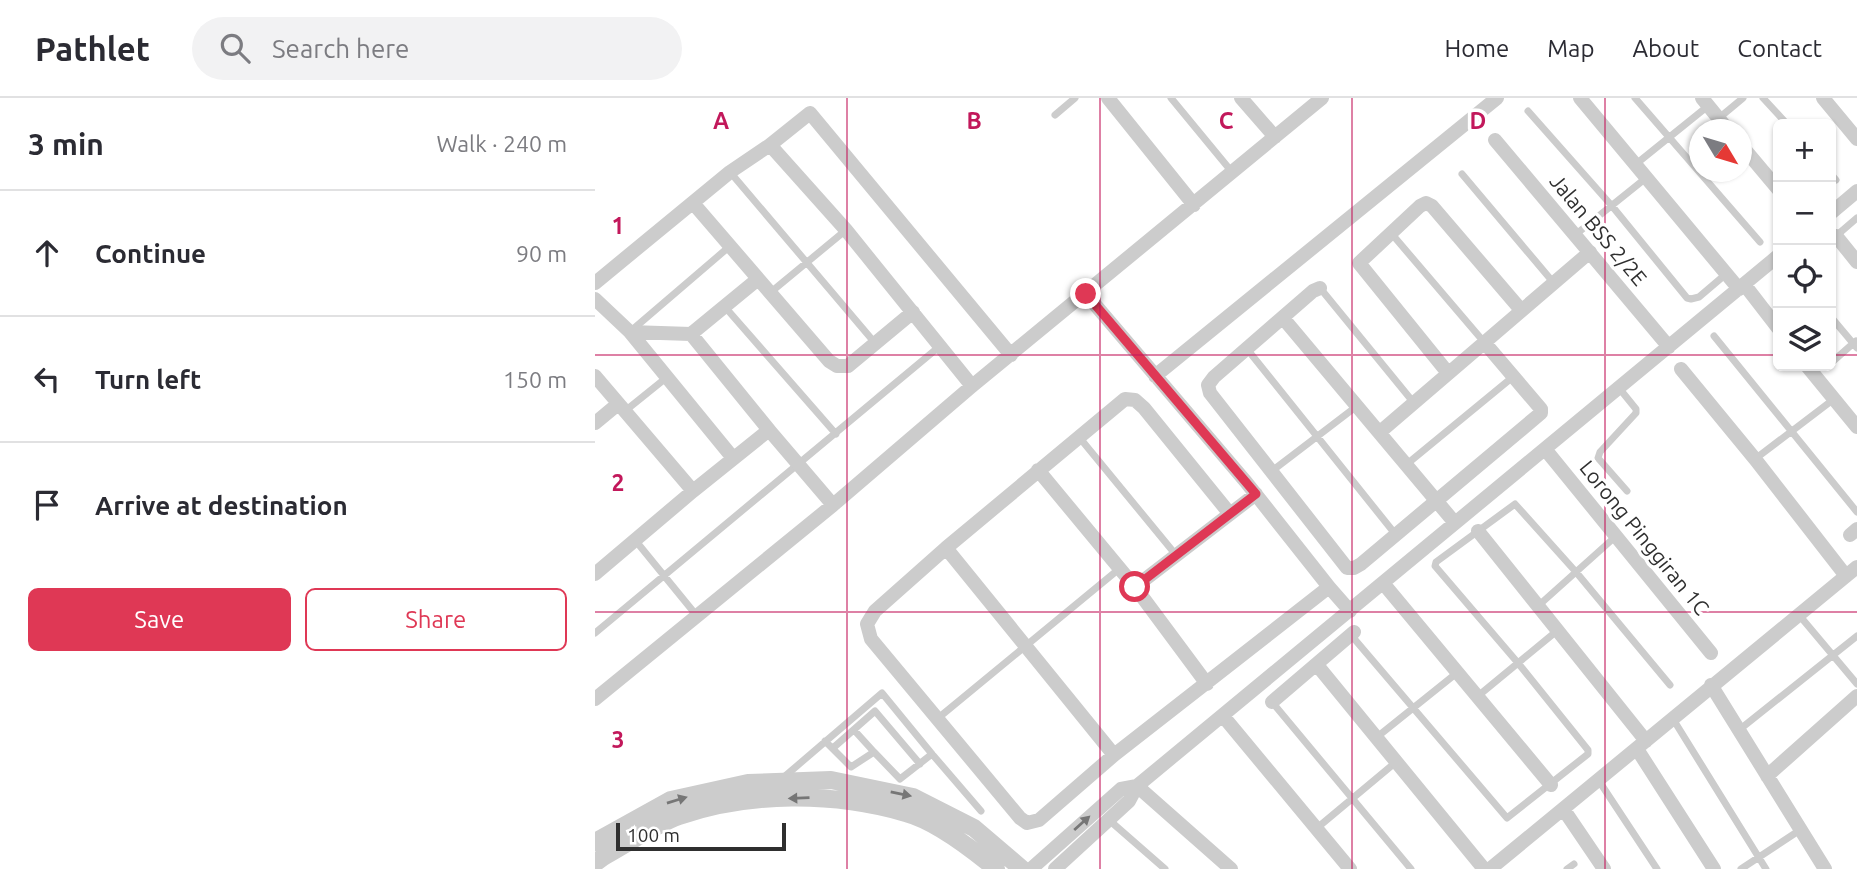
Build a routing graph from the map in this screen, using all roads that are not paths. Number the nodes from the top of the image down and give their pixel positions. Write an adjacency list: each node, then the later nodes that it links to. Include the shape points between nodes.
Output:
1 (1075, 98): 14 (lane)
2 (1171, 98): 25 (lane)
3 (1241, 98): 17 (street)
4 (1322, 98): 17 (street)
5 (1497, 98): 76 (street)
6 (1580, 98): 23 (street)
7 (1635, 98): 18 (lane)
8 (1742, 98): 15 (lane)
9 (1763, 98): 16 (lane)
10 (1823, 98): 19 (street)
11 (1115, 100): 31 (street)
12 (1705, 102): 15 (street); 18 (lane)
13 (1528, 111): 32 (lane)
14 (1055, 115)
15 (1719, 118)
16 (1782, 119)
17 (1275, 138): 25 (street)
18 (1668, 138): 23 (lane); 40 (lane)
19 (1857, 139)
20 (1495, 140): 37 (street, Jalan BSS 2/2E)
21 (770, 145): 24 (street); 35 (street); 70 (street, via 810,113)
22 (1752, 158): 28 (street)
23 (1635, 164): 27 (street)
24 (730, 172): 30 (street); 44 (lane)
25 (1233, 173): 31 (street)
26 (1462, 174): 48 (lane)
27 (1646, 178): 32 (lane); 46 (street)
28 (1773, 184)
29 (1857, 191): 33 (street)
30 (693, 203): 41 (street); 49 (street)
31 (1194, 205): 53 (street)
32 (1612, 206): 37 (lane); 46 (lane, via 1686,298 1699,297)
33 (1836, 209)
34 (1857, 218): 38 (lane)
35 (846, 230): 44 (lane); 57 (street)
36 (1391, 232): 56 (street, via 1426,203); 64 (lane); 74 (street, via 1359,263)
37 (1575, 235): 42 (street, Jalan BSS 2/2E)
38 (1836, 236)
39 (1836, 241): 45 (street)
40 (1760, 242)
41 (730, 246): 47 (street); 61 (lane)
42 (1590, 252): 48 (street); 68 (street, Jalan BSS 2/2E)
43 (1773, 260): 50 (street)
44 (807, 262): 52 (lane); 65 (lane)
45 (1857, 262)
46 (1726, 274): 50 (street)
47 (758, 279): 52 (street); 55 (street)
48 (1553, 282): 56 (street)
49 (595, 284)
50 (1742, 287): 59 (street); 68 (street)
51 (1320, 288): 58 (street); 82 (lane)
52 (771, 292): 65 (street, via 837,366 848,366)
53 (1086, 294): 70 (street); 76 (street)
54 (595, 299): 61 (street)
55 (724, 307): 62 (street); 90 (lane)
56 (1521, 310): 64 (street)
57 (912, 312): 65 (street); 67 (street)
58 (1283, 318): 69 (street); 83 (street)
59 (1773, 322)
60 (1836, 322): 66 (lane)
61 (630, 332): 62 (street); 78 (street)
62 (691, 334): 87 (street)
63 (1714, 336): 88 (lane)
64 (1484, 342): 74 (street); 77 (street)
65 (875, 343)
66 (1856, 344): 71 (lane)
67 (940, 345): 79 (street); 90 (lane)
68 (1669, 346): 80 (street)
69 (1247, 349): 91 (lane); 99 (street, via 1214,377 1210,393)
70 (1011, 355): 79 (street)
71 (1836, 359)
72 (1681, 369): 95 (street)
73 (1811, 371): 81 (street)
74 (1448, 373): 82 (street)
75 (595, 376): 84 (street)
76 (1155, 376): 102 (street)
77 (1514, 376): 96 (lane); 103 (street, via 1541,413)
78 (666, 378): 84 (lane); 94 (street)
79 (972, 386): 104 (street)
80 (1619, 388): 93 (street); 101 (lane, via 1636,413 1598,458)
81 (1834, 399): 86 (street); 88 (lane)
82 (1414, 403): 89 (street)
83 (1357, 405): 89 (street); 91 (lane)
84 (622, 407): 85 (street); 100 (street)
85 (595, 423)
86 (1857, 428)
87 (769, 430): 94 (street); 97 (street)
88 (1790, 431): 95 (lane); 105 (lane)
89 (1380, 432): 96 (street)
90 (836, 434): 97 (lane)
91 (1317, 436): 99 (lane); 109 (lane)
92 (1078, 437): 98 (street); 106 (street, via 1125,398 1135,400); 113 (lane)
93 (1545, 449): 107 (street); 110 (street, Lorong Pinggiran 1C)
94 (733, 458): 100 (street)
95 (1755, 459): 115 (street)
96 (1407, 464): 103 (street)
97 (799, 465): 104 (street); 118 (lane)
98 (1038, 470): 112 (street); 114 (street)
99 (1272, 471): 109 (street, via 1347,568 1361,564)
100 (693, 491): 111 (street)
101 (1627, 491)
102 (1256, 494): 106 (street); 121 (street)
103 (1439, 501): 107 (street); 109 (street)
104 (833, 505): 125 (street)
105 (1857, 512)
106 (1230, 514): 113 (street)
107 (1455, 523): 119 (street)
108 (1478, 531): 116 (lane, via 1515,504); 122 (street); 133 (lane, via 1435,566)
109 (1396, 536)
110 (1615, 537): 116 (lane); 131 (street, Lorong Pinggiran 1C)
111 (635, 540): 117 (street); 118 (lane)
112 (946, 548): 130 (street); 147 (street, via 875,611 867,624 871,639)
113 (1177, 555): 120 (street)
114 (1120, 568): 120 (street); 130 (lane)
115 (1851, 571): 124 (street)
116 (1576, 572): 122 (lane); 138 (lane)
117 (595, 573)
118 (665, 577): 125 (lane); 127 (lane)
119 (1383, 583): 123 (street); 135 (street)
120 (1135, 587): 136 (street)
121 (1329, 587): 123 (street); 136 (street)
122 (1538, 606): 126 (street)
123 (1350, 611): 145 (street)
124 (1799, 615): 132 (lane); 139 (street)
125 (697, 616): 142 (street)
126 (1558, 629): 133 (lane); 152 (street)
127 (595, 633)
128 (1352, 633): 134 (street); 144 (lane)
129 (1857, 636): 132 (lane)
130 (1025, 646): 147 (lane); 156 (street)
131 (1710, 653)
132 (1833, 656): 137 (lane); 149 (lane)
133 (1518, 663): 140 (lane); 162 (lane, via 1588,750)
134 (1317, 665): 143 (street); 150 (street)
135 (1458, 671): 140 (street); 144 (lane)
136 (1206, 684): 156 (street)
137 (1857, 684)
138 (1670, 685)
139 (1711, 685): 146 (street); 149 (street)
140 (1478, 696): 162 (street)
141 (1857, 696): 159 (street)
142 (595, 699)
143 (1272, 702): 164 (lane)
144 (1411, 708): 150 (lane); 162 (lane, via 1507,818)
145 (1223, 716): 163 (street); 168 (street)
146 (1673, 718): 152 (street); 171 (lane)
147 (937, 719): 156 (street, via 1027,822 1039,820)
148 (854, 730): 153 (lane); 154 (lane); 158 (lane, via 875,711)
149 (1739, 730): 159 (street)
150 (1377, 737): 157 (street)
151 (825, 741): 153 (lane); 155 (lane, via 883,693); 161 (lane)
152 (1641, 745): 160 (street); 185 (street)
153 (833, 748): 154 (lane, via 851,767)
154 (874, 752): 158 (lane, via 900,779)
155 (932, 754): 158 (lane); 166 (lane)
156 (1114, 755)
157 (1397, 761): 164 (lane); 181 (street)
158 (920, 764)
159 (1767, 776): 169 (street)
160 (1599, 780): 165 (street); 184 (lane)
161 (778, 782): 170 (street, one-way to 161, via 671,800 748,783); 175 (street, one-way to 175, via 831,780 913,797 974,828)
162 (1551, 785)
163 (1137, 786): 167 (street); 176 (street, one-way to 163, via 1121,789); 178 (street)
164 (1353, 798): 168 (lane); 180 (lane)
165 (1564, 810): 182 (street); 183 (street)
166 (981, 811)
167 (1109, 820): 173 (street); 177 (lane)
168 (1316, 828): 179 (street)
169 (1800, 830): 171 (lane); 188 (street)
170 (595, 842)
171 (1759, 856): 186 (lane); 187 (lane)
172 (595, 863): 174 (street, one-way to 172, via 965,843 908,813 830,797 750,800 677,816)
173 (1066, 866)
174 (996, 869)
175 (1022, 869)
176 (1031, 869)
177 (1165, 869)
178 (1231, 869)
179 (1350, 869)
180 (1411, 869)
181 (1484, 869)
182 (1490, 869)
183 (1604, 869)
184 (1657, 869)
185 (1714, 869)
186 (1741, 869)
187 (1766, 869)
188 (1825, 869)

